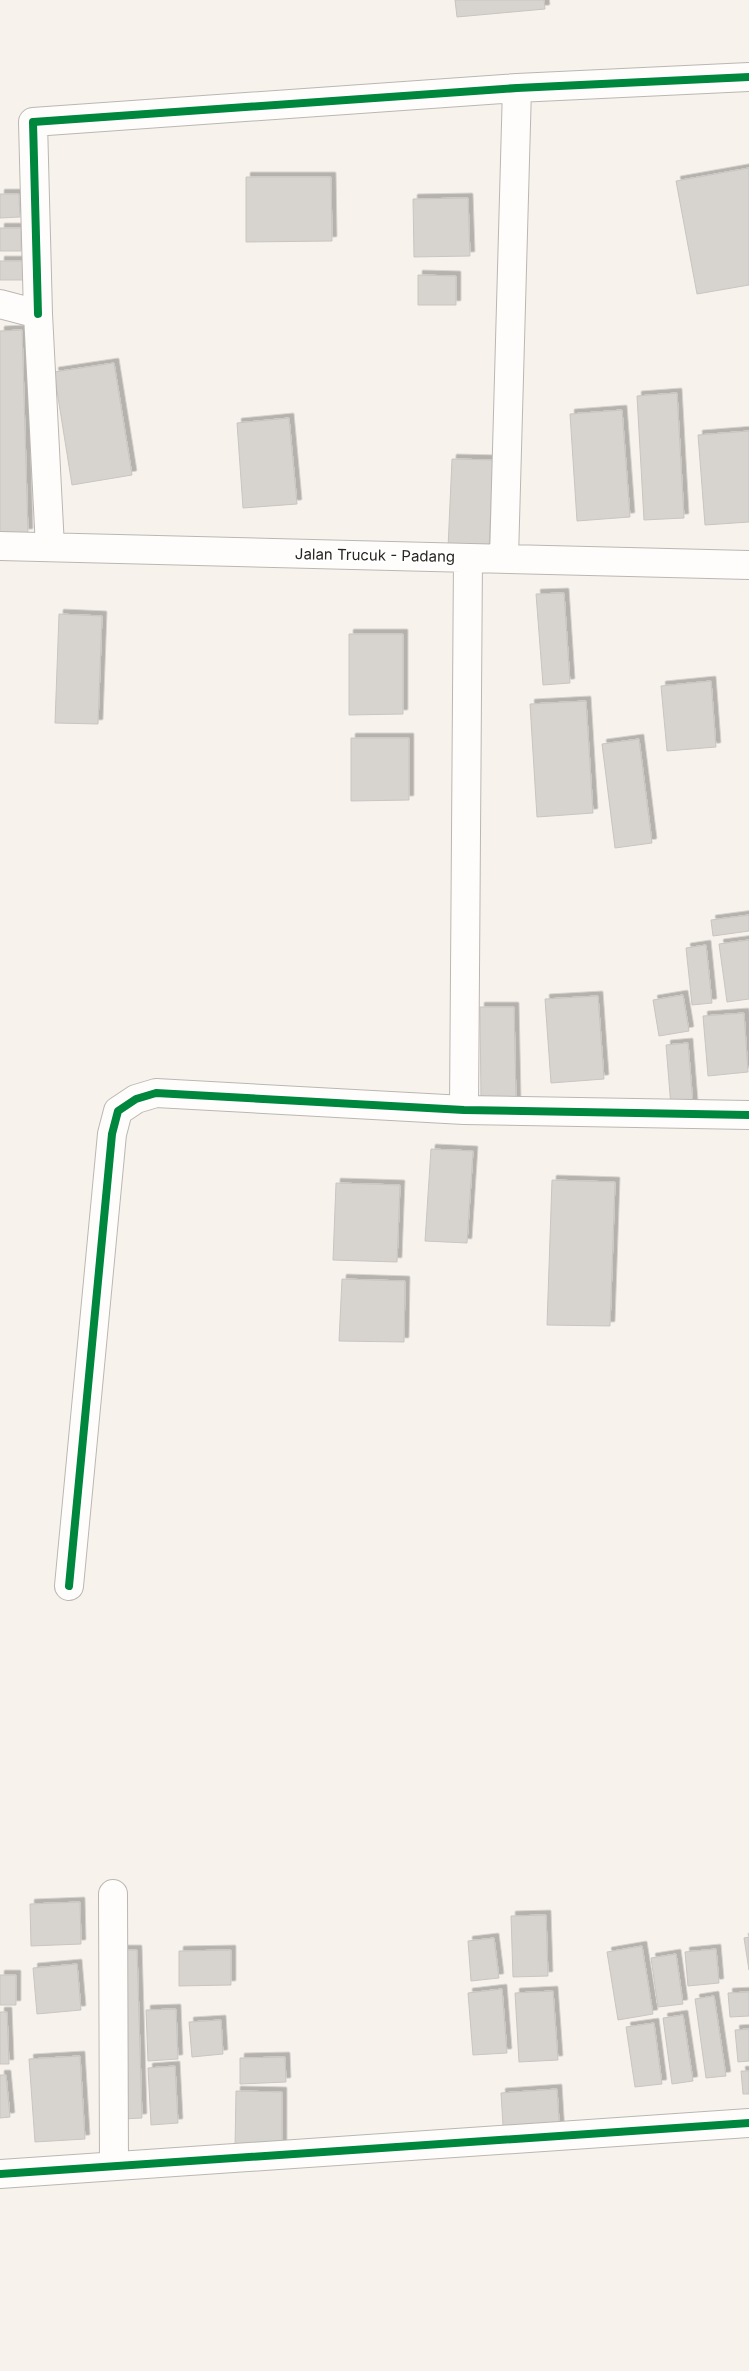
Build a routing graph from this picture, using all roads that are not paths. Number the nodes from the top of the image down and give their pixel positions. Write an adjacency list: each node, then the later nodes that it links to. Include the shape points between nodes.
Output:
1 (749, 77): 2 (street)
2 (517, 88): 4 (street, via 33,122); 8 (street)
3 (0, 304): 4 (street)
4 (38, 314): 6 (street)
5 (0, 546): 6 (street, Jalan Trucuk - Padang)
6 (50, 547): 7 (street, Jalan Trucuk - Padang)
7 (468, 558): 8 (street, Jalan Trucuk - Padang); 10 (street)
8 (504, 558): 9 (street, Jalan Trucuk - Padang)
9 (749, 565)
10 (464, 1110): 11 (street); 12 (street, via 156,1093 136,1098 118,1111 112,1134)
11 (749, 1116)
12 (69, 1586)
13 (113, 1894): 15 (street)
14 (749, 2123): 15 (street)
15 (114, 2165): 16 (street)
16 (0, 2174)

